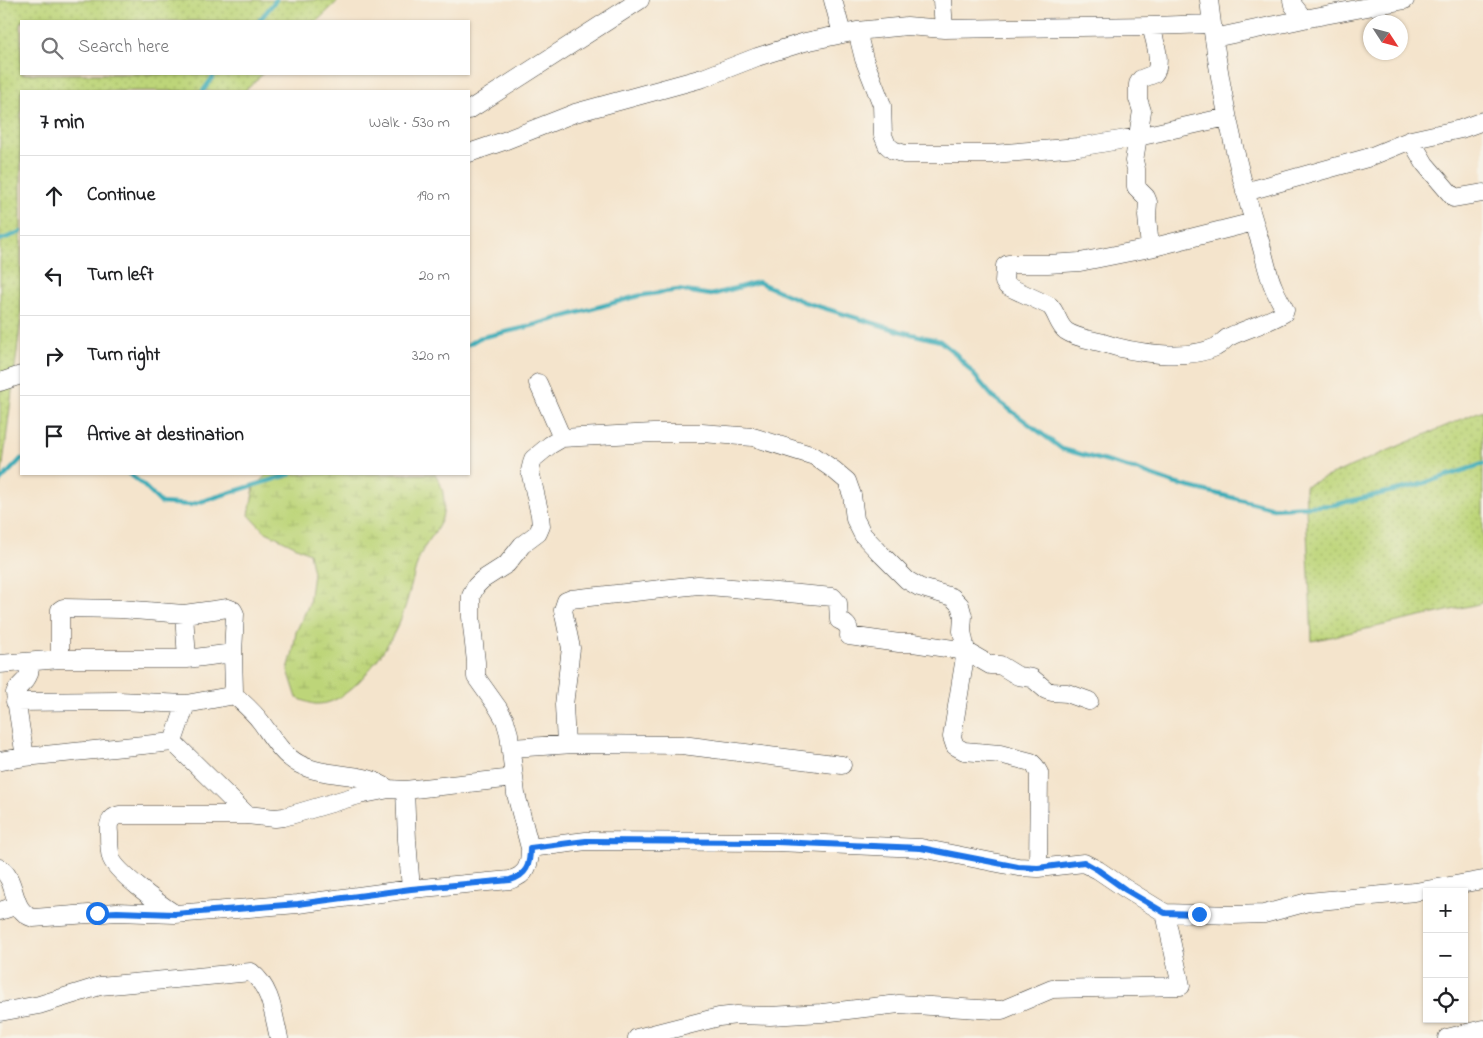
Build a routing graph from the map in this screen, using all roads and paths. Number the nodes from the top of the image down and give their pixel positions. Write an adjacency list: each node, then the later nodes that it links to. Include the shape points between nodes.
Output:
1 (640, 0): 12 (street)
2 (833, 0): 11 (street)
3 (942, 0): 9 (street)
4 (1209, 0): 10 (street)
5 (1292, 0): 7 (street)
6 (1405, 0): 7 (street)
7 (1304, 19): 10 (street)
8 (1151, 26): 9 (street); 10 (street); 15 (street, via 1158,66 1154,74 1138,84 1142,111)
9 (944, 29): 11 (street, via 907,26)
10 (1213, 31): 13 (street)
11 (850, 32): 15 (street, via 882,105 883,134 886,145 893,150 915,155 993,154 1078,147); 17 (street, via 805,42 702,78 575,113)
12 (470, 109)
13 (1227, 117): 15 (street); 18 (street)
14 (1483, 121): 16 (street)
15 (1138, 137): 21 (street, via 1134,161 1136,187 1148,202)
16 (1411, 140): 18 (street, via 1367,158); 19 (street, via 1424,164 1454,198)
17 (470, 153)
18 (1244, 192): 20 (street)
19 (1483, 193)
20 (1254, 222): 21 (street); 21 (street, via 1273,286 1285,312 1227,338 1216,347 1198,352 1164,354 1117,348 1068,332 1050,306 1006,286 1004,282 1008,264 1080,262)
21 (1150, 248)
22 (20, 375): 23 (street)
23 (0, 382)
24 (538, 383): 25 (street)
25 (562, 438): 27 (street, via 702,433 753,437 814,456 847,481 855,519 863,535 898,573 919,587 952,597 960,605); 39 (street, via 533,460 530,470 540,514 538,533 522,545 507,564 482,580 471,596 476,677 504,720)
26 (184, 614): 28 (street, via 233,610); 29 (street); 30 (street, via 63,608 60,610)
27 (966, 651): 35 (street, via 990,665 1000,665 1018,676 1032,678 1046,690 1067,693); 38 (street, via 849,636 850,630 839,620 838,603 833,597 698,586 571,599 566,601 563,610 571,648 564,705); 48 (street, via 953,742 964,751 1000,754 1035,766 1039,773)
28 (233, 653): 29 (street); 33 (street)
29 (187, 659): 30 (street)
30 (60, 660): 31 (street)
31 (31, 662): 32 (street); 34 (street, via 27,678 17,687)
32 (0, 664)
33 (233, 694): 36 (street); 44 (street, via 300,765 369,779)
34 (15, 702): 36 (street); 40 (street)
35 (1089, 702)
36 (186, 704): 37 (street)
37 (173, 742): 40 (street); 45 (street)
38 (566, 744): 39 (street); 42 (street, via 682,745)
39 (511, 748): 43 (street)
40 (25, 757): 41 (street)
41 (0, 761)
42 (842, 764)
43 (514, 778): 44 (street); 46 (street)
44 (397, 789): 45 (street, via 284,817); 50 (street, via 407,840)
45 (247, 815): 54 (street, via 119,815 109,821 111,858 117,868)
46 (530, 848): 48 (street, via 586,841 776,842 921,848); 50 (street, via 528,866 517,878)
47 (0, 868): 51 (street, via 9,877)
48 (1038, 868): 53 (street, via 1084,862)
49 (1483, 880): 53 (street, via 1415,892 1308,902 1264,914)
50 (411, 889): 54 (street, via 298,904)
51 (18, 905): 52 (street); 54 (street, via 33,918 117,912)
52 (0, 911)
53 (1165, 913): 58 (street, via 1181,986 1052,989 1002,1010 899,1004 822,1013 737,1015)
54 (175, 914)
55 (0, 1012): 57 (street, via 39,1005 100,986 252,972 270,994)
56 (1483, 1030): 59 (street)
57 (279, 1038)
58 (636, 1038)
59 (1447, 1038)

